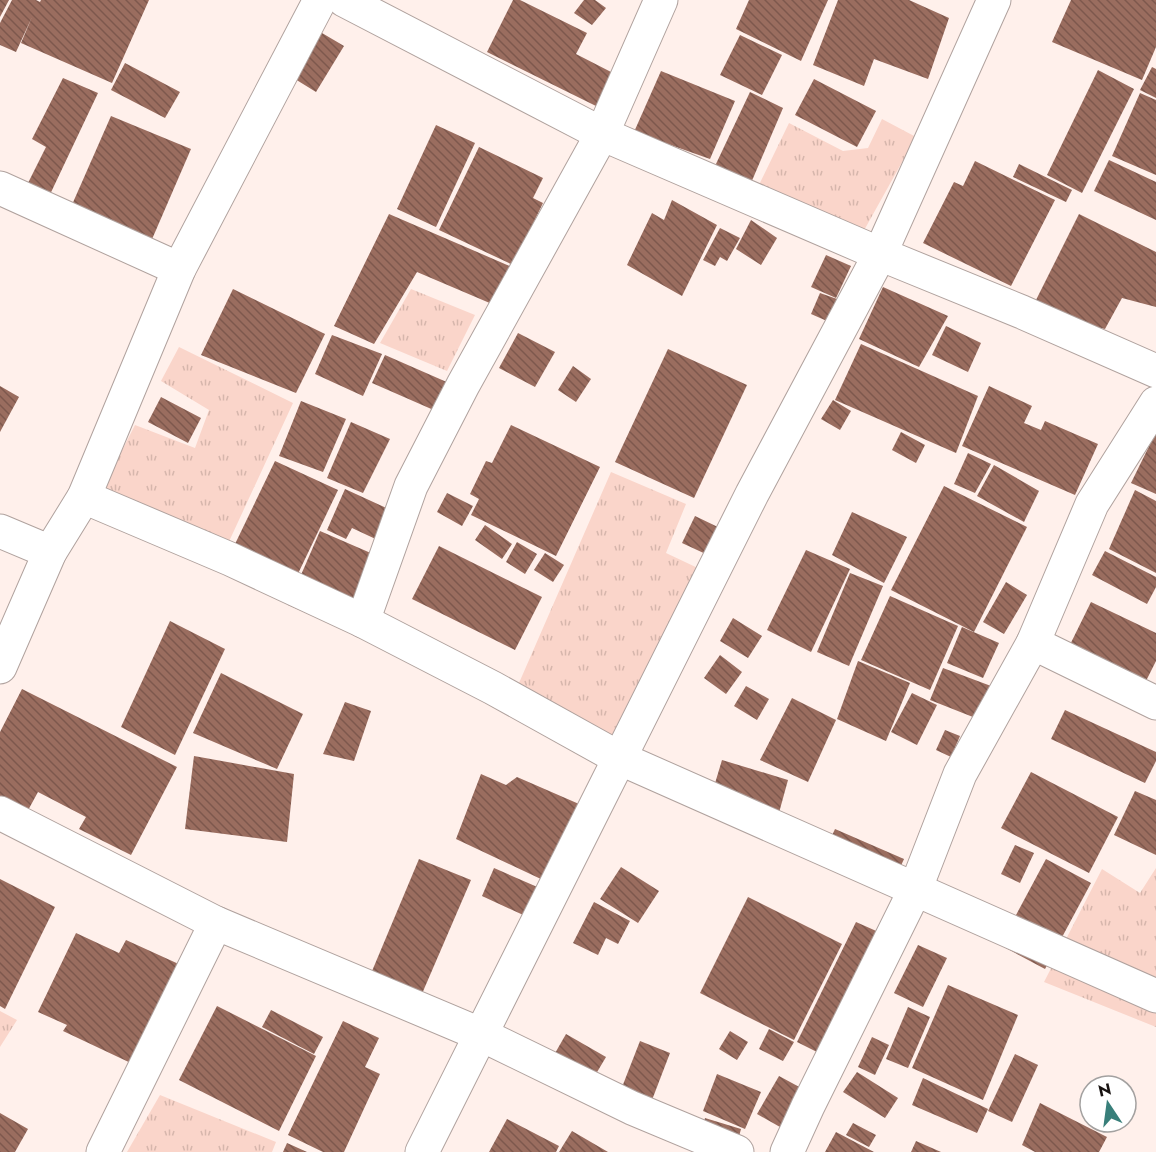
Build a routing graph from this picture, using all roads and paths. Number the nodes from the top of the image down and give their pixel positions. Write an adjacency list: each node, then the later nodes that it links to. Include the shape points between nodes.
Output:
1 (320, 0): 8 (street)
2 (344, 0): 5 (street)
3 (661, 0): 5 (street)
4 (994, 0): 7 (street)
5 (602, 134): 7 (street); 14 (street, via 411,486)
6 (0, 188): 8 (street)
7 (880, 254): 9 (street); 18 (street, via 752,494)
8 (179, 270): 11 (street)
9 (1156, 371)
10 (1156, 403): 15 (street, via 1092,504)
11 (84, 496): 13 (street); 14 (street)
12 (0, 531): 13 (street)
13 (50, 552): 16 (street)
14 (363, 621): 18 (street)
15 (1033, 644): 17 (street); 20 (street, via 960,774)
16 (0, 667)
17 (1156, 703)
18 (619, 758): 20 (street); 23 (street)
19 (0, 813): 21 (street)
20 (915, 890): 22 (street); 27 (street)
21 (216, 923): 23 (street); 24 (street)
22 (1156, 996)
23 (482, 1035): 25 (street); 26 (street, via 632,1108)
24 (103, 1152)
25 (422, 1152)
26 (737, 1152)
27 (787, 1152)

